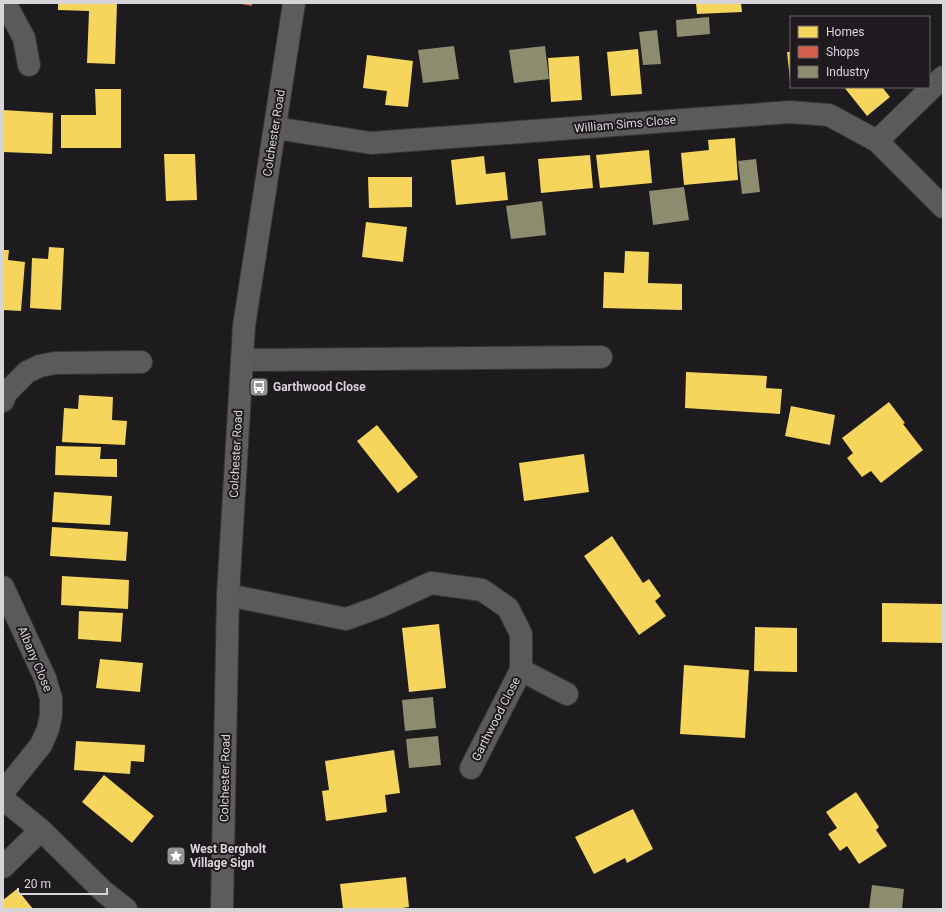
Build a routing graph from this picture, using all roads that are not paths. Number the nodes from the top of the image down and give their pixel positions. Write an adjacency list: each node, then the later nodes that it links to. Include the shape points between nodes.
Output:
1 (4, 3): 3 (street, via 24,38)
2 (294, 3): 5 (main road, Colchester Road)
3 (29, 65)
4 (943, 77): 6 (street)
5 (275, 128): 6 (street, William Sims Close, via 372,143 790,112 829,115); 9 (main road, Colchester Road, via 244,326)
6 (877, 140): 7 (street, William Sims Close)
7 (943, 207)
8 (601, 357): 9 (street)
9 (242, 360): 13 (main road, Colchester Road)
10 (141, 362): 11 (street, via 40,366 27,372 6,392)
11 (3, 401)
12 (3, 587): 17 (street, Albany Close, via 45,678 51,698 48,729 41,744)
13 (228, 595): 14 (street, Garthwood Close, via 346,619 431,583 482,590 508,608 521,634); 22 (main road, Colchester Road)
14 (521, 670): 15 (street); 16 (street, Garthwood Close)
15 (567, 694)
16 (471, 768)
17 (3, 792)
18 (3, 798): 19 (street)
19 (40, 830): 20 (street); 21 (street, via 104,892)
20 (3, 867)
21 (126, 909)
22 (222, 909)

